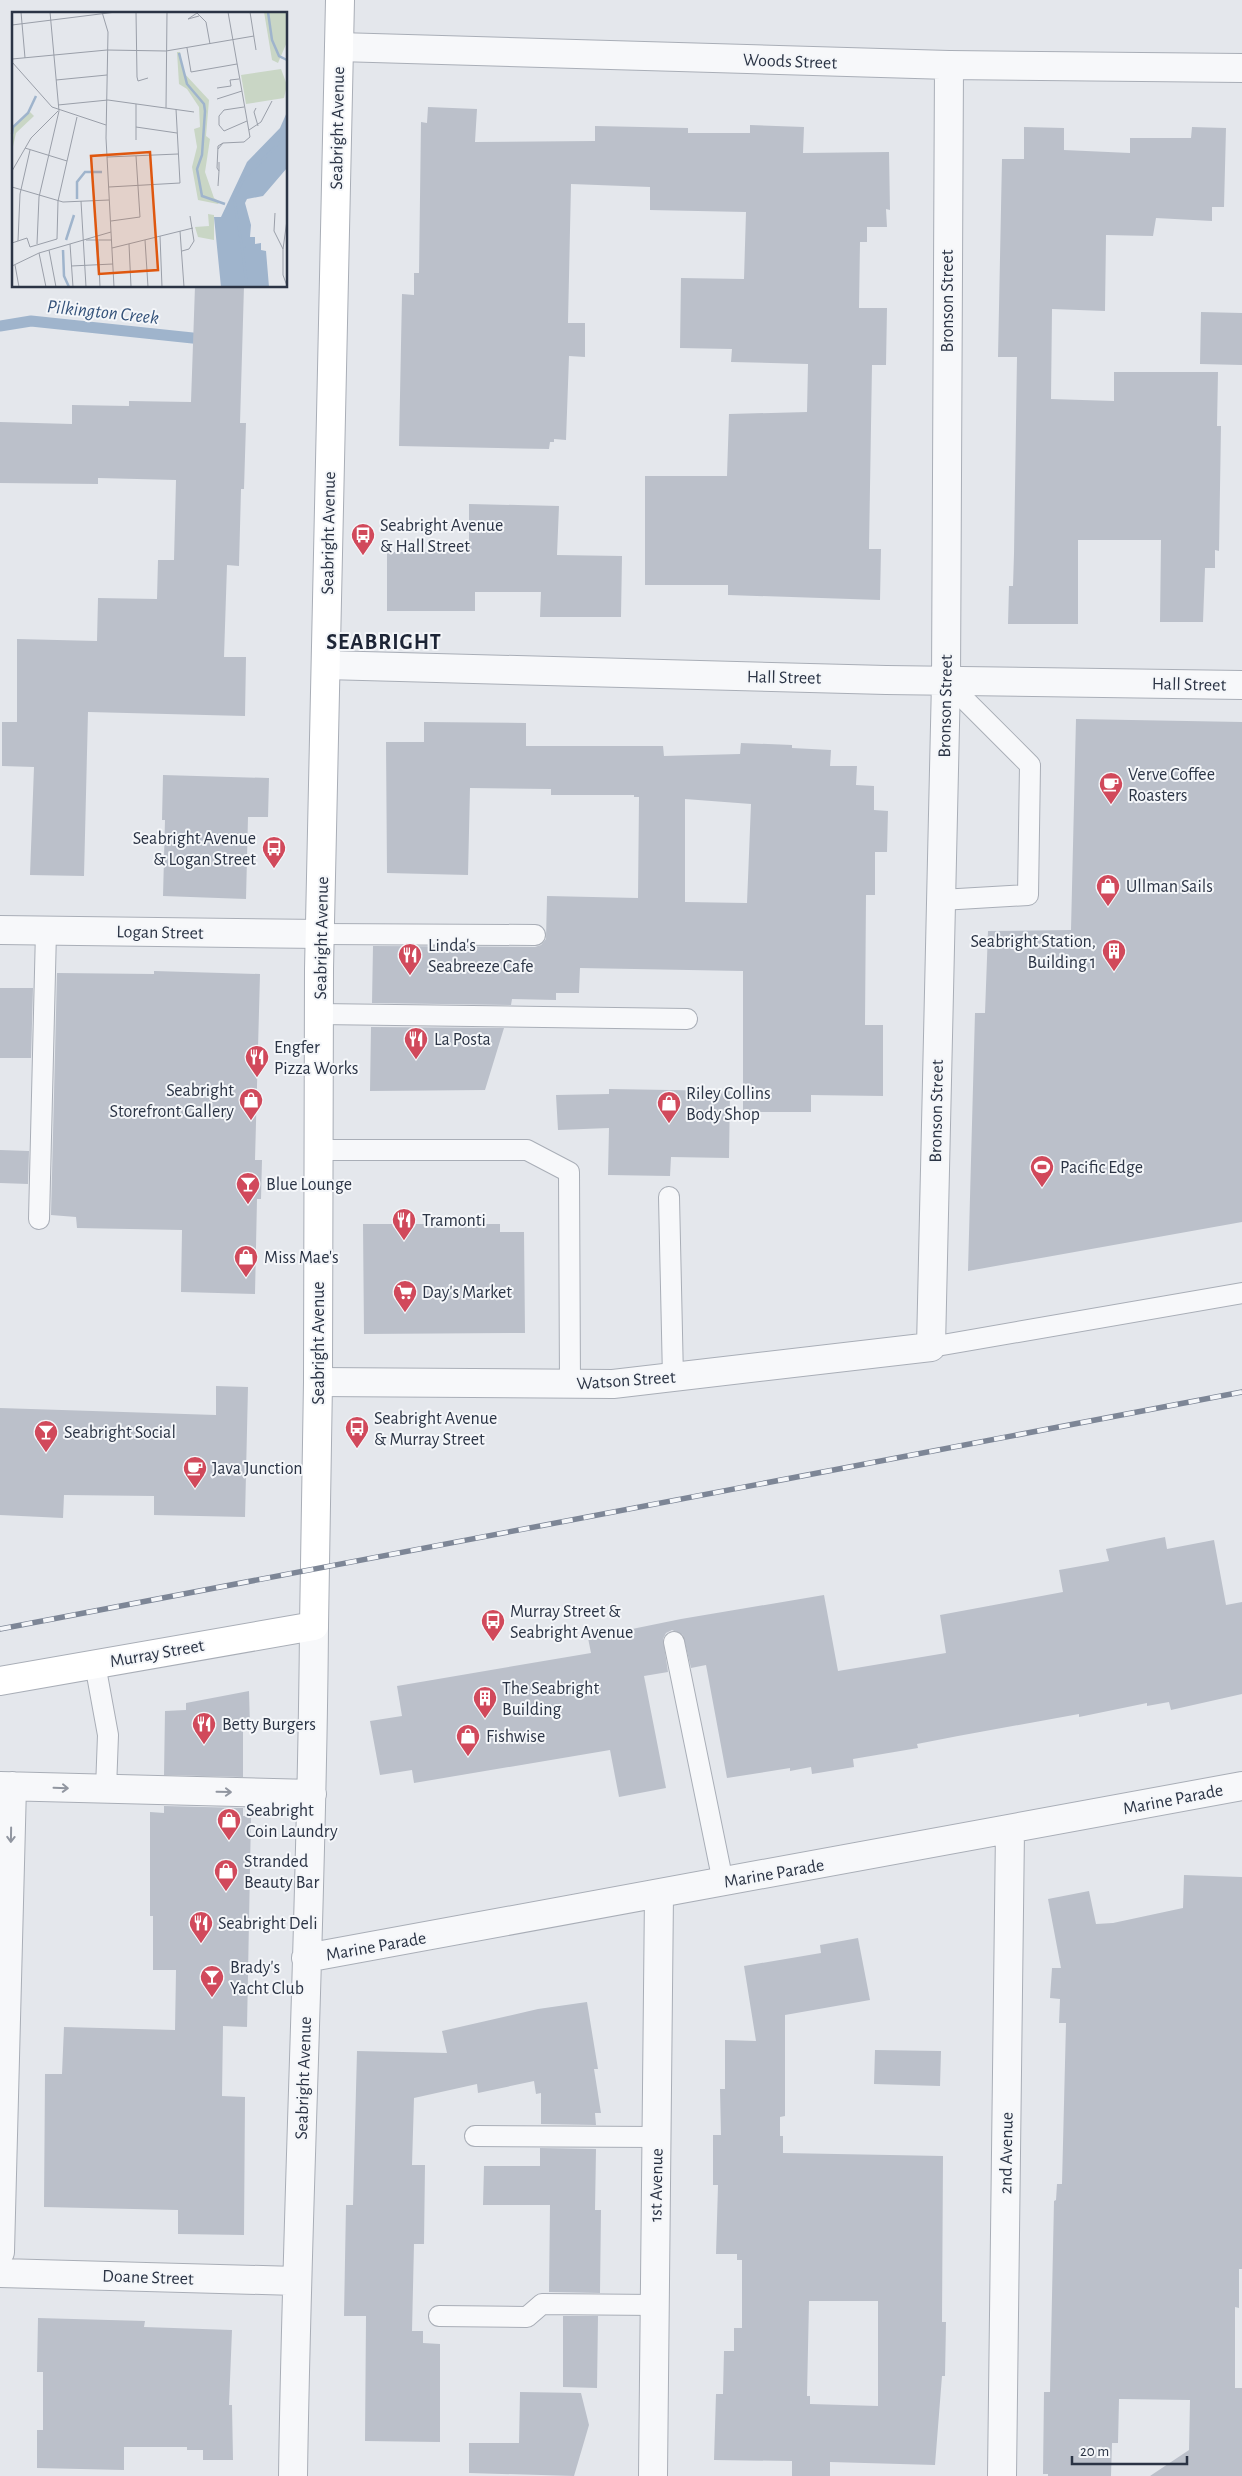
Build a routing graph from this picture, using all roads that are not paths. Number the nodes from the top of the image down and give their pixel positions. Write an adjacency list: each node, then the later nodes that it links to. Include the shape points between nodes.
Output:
1 (340, 0): 2 (main road, Seabright Avenue)
2 (339, 47): 3 (street, Woods Street); 5 (main road, Seabright Avenue)
3 (949, 66): 4 (street, Woods Street); 6 (street, Bronson Street)
4 (1242, 68)
5 (326, 665): 6 (street, Hall Street); 11 (main road, Seabright Avenue)
6 (946, 681): 7 (street, Hall Street); 8 (street, Bronson Street); 8 (lane, via 1030,765 1028,895)
7 (1242, 685)
8 (941, 900): 19 (street, Bronson Street)
9 (0, 930): 10 (street, Logan Street)
10 (46, 930): 11 (street, Logan Street); 17 (lane)
11 (321, 934): 12 (lane); 13 (main road, Seabright Avenue)
12 (535, 935)
13 (319, 1014): 14 (lane); 15 (main road, Seabright Avenue)
14 (687, 1019)
15 (319, 1150): 21 (main road, Seabright Avenue); 22 (lane, via 527,1150 569,1172)
16 (669, 1197): 20 (lane)
17 (39, 1219)
18 (1242, 1293): 19 (lane)
19 (931, 1347): 20 (street, Watson Street)
20 (673, 1378): 22 (street, Watson Street)
21 (318, 1382): 22 (street, Watson Street); 23 (main road, Seabright Avenue)
22 (570, 1385)
23 (314, 1626): 25 (main road, Murray Street); 30 (street, Seabright Avenue)
24 (674, 1642): 32 (lane)
25 (95, 1664): 26 (main road, Murray Street); 29 (lane, via 108,1735)
26 (0, 1681)
27 (6, 1786): 29 (street, one-way to 29); 37 (street, one-way to 37)
28 (1242, 1786): 31 (street, Marine Parade)
29 (106, 1789): 30 (street, one-way to 30)
30 (312, 1794): 34 (street, Seabright Avenue)
31 (1010, 1830): 32 (street, Marine Parade); 44 (street, 2nd Avenue)
32 (723, 1882): 33 (street, Marine Parade)
33 (659, 1894): 34 (street, Marine Parade); 36 (street, 1st Avenue)
34 (306, 1958): 39 (street, Seabright Avenue)
35 (476, 2136): 36 (lane)
36 (657, 2137): 40 (street, 1st Avenue)
37 (0, 2252)
38 (0, 2273): 39 (street, Doane Street)
39 (296, 2281): 42 (street, Seabright Avenue)
40 (655, 2305): 41 (lane, via 542,2304 527,2318); 43 (street, 1st Avenue)
41 (439, 2316)
42 (293, 2476)
43 (653, 2476)
44 (1002, 2476)

